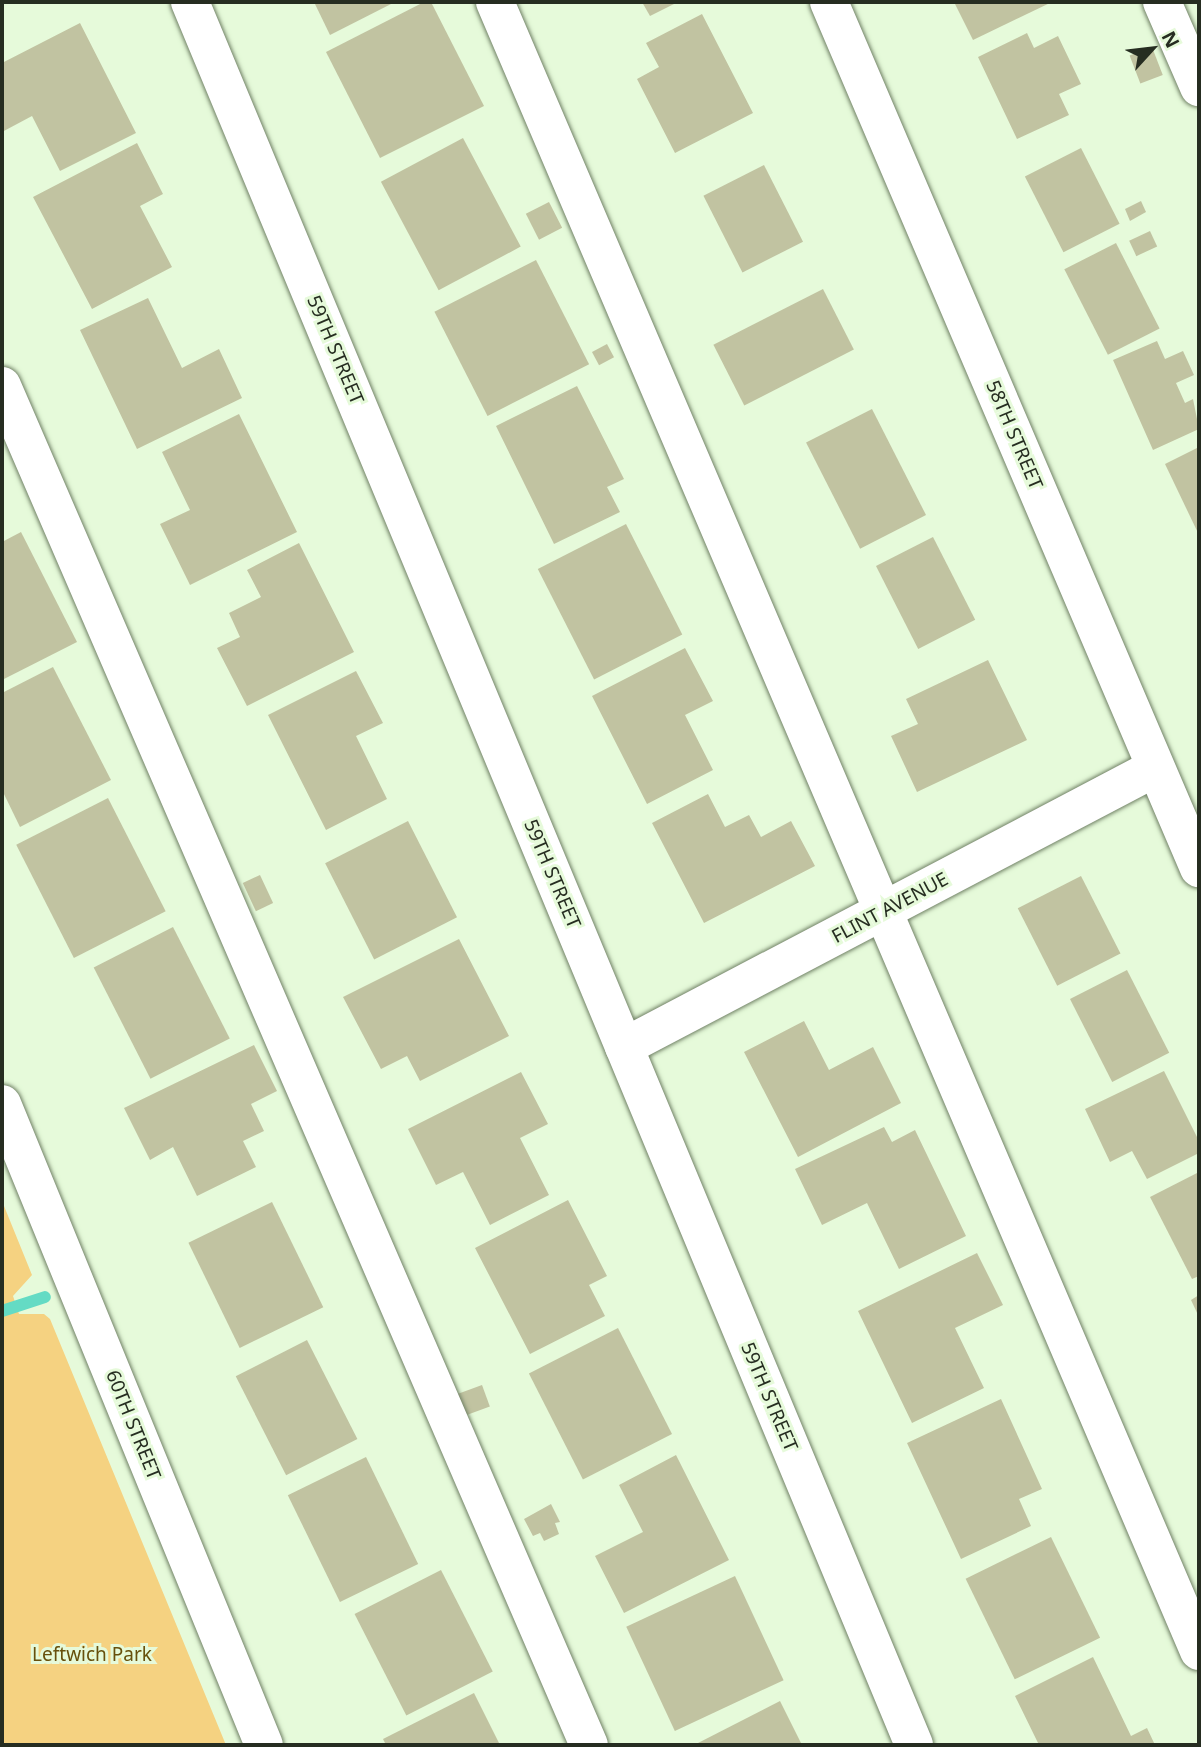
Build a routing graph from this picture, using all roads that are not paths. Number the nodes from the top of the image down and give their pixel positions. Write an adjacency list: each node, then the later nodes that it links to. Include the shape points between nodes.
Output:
1 (190, 2): 10 (street, 59TH STREET)
2 (495, 2): 9 (street)
3 (829, 2): 7 (street, 58TH STREET)
4 (1162, 2): 5 (street)
5 (1199, 88)
6 (2, 386): 14 (street)
7 (1155, 768): 8 (street, 58TH STREET); 9 (street, FLINT AVENUE)
8 (1199, 868)
9 (881, 912): 10 (street, FLINT AVENUE); 12 (street)
10 (624, 1047): 15 (street, 59TH STREET)
11 (2, 1104): 13 (street, 60TH STREET)
12 (1199, 1651)
13 (264, 1745)
14 (589, 1745)
15 (914, 1745)

